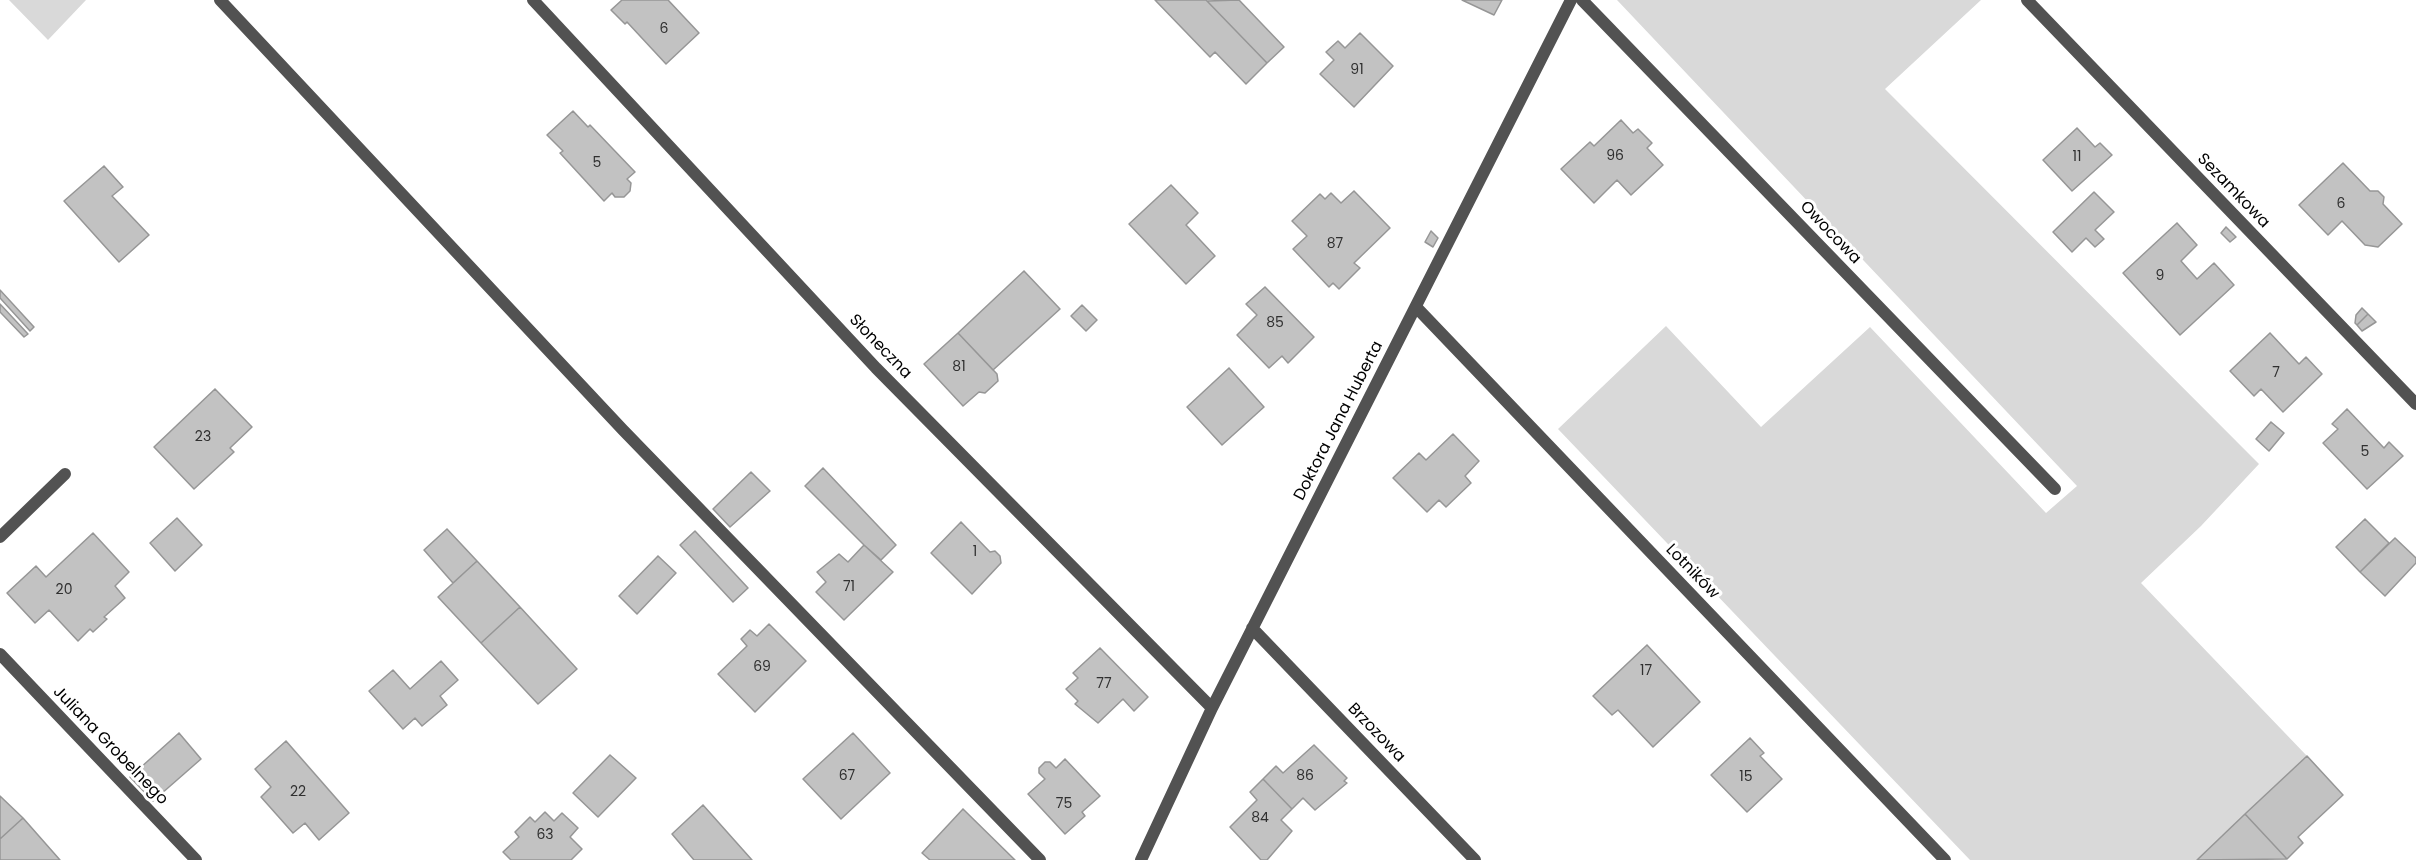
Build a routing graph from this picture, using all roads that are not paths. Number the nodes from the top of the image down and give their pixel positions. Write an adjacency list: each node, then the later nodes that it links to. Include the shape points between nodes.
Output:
1 (220, 0): 15 (street, via 631,439)
2 (533, 0): 13 (street, Słoneczna, via 876,368)
3 (1571, 0): 6 (street, Doktora Jana Huberta)
4 (1582, 0): 9 (street, Owocowa)
5 (2027, 0): 7 (street, Sezamkowa)
6 (1416, 307): 11 (street, Doktora Jana Huberta); 18 (street, Lotników)
7 (2416, 404)
8 (65, 474): 10 (street)
9 (2055, 489)
10 (0, 537)
11 (1252, 628): 13 (street, Doktora Jana Huberta); 17 (street, Brzozowa)
12 (0, 654): 14 (street, Juliana Grobelnego)
13 (1212, 708): 16 (street, Doktora Jana Huberta)
14 (196, 860)
15 (1040, 860)
16 (1141, 860)
17 (1475, 860)
18 (1945, 860)

